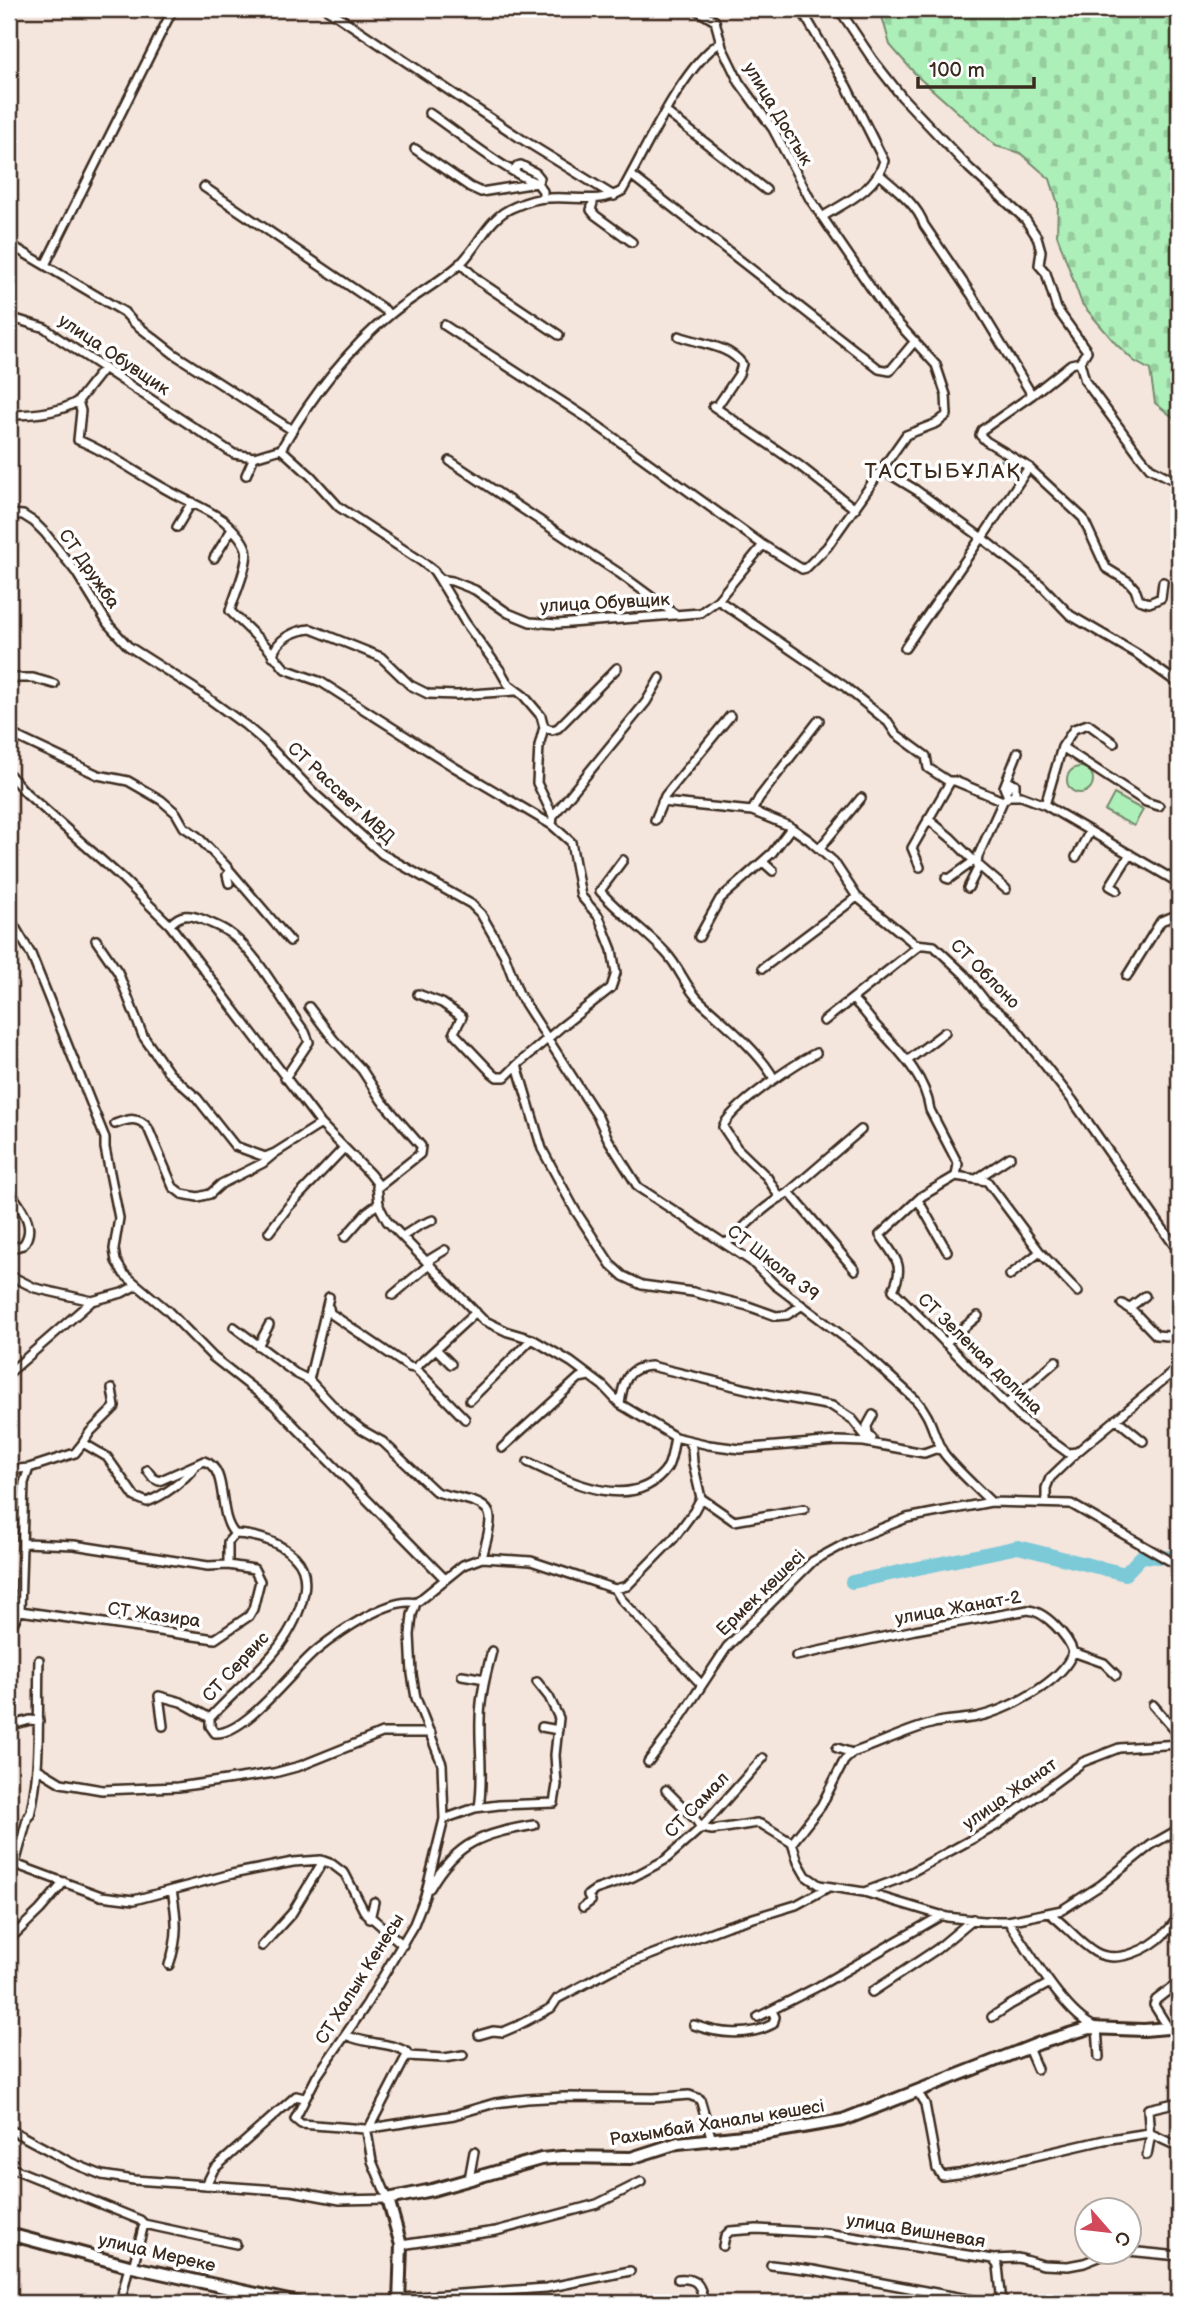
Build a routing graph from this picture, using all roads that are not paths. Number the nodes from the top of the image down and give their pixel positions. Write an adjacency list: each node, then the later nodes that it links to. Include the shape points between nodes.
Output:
1 (173, 9): 22 (street)
2 (327, 9): 15 (street)
3 (695, 9): 6 (street, улица Достык, via 715,21)
4 (801, 9): 11 (street, via 877,145 884,161)
5 (839, 9): 29 (street, via 902,97 1025,219 1037,237 1039,265 1057,309 1087,351)
6 (721, 42): 7 (street, via 706,53); 18 (street, улица Достык, via 739,82 773,129)
7 (666, 112): 10 (street); 14 (street)
8 (429, 113): 12 (street)
9 (415, 149): 12 (street, via 481,192)
10 (631, 174): 15 (street, via 622,191); 28 (street, via 879,369 890,371)
11 (880, 175): 18 (street, via 869,188); 31 (street, via 922,218)
12 (537, 183): 16 (street)
13 (204, 187): 23 (street)
14 (765, 190)
15 (614, 195): 17 (street)
16 (543, 198): 17 (street); 21 (street, via 502,212)
17 (594, 199): 19 (street, via 591,210 595,215)
18 (822, 217): 28 (street, улица Достык, via 886,310)
19 (632, 242)
20 (9, 244): 22 (street)
21 (460, 263): 23 (street); 26 (street)
22 (45, 265): 34 (street, via 124,312 174,354)
23 (389, 315): 34 (street, via 343,361)
24 (9, 317): 30 (street, улица Обувщик, via 51,331)
25 (444, 326): 48 (street, via 584,416)
26 (559, 335)
27 (679, 337): 43 (street, via 737,356 742,364 739,374 714,407)
28 (915, 341): 39 (street, улица Достык, via 939,371 947,415 906,435)
29 (1080, 362): 31 (street); 41 (street, via 1085,381 1150,468)
30 (104, 368): 32 (street); 36 (street, улица Обувщик, via 234,454)
31 (1032, 395): 38 (street, via 980,435)
32 (78, 401): 33 (street, via 37,413); 42 (street, via 78,440)
33 (9, 415)
34 (292, 430): 35 (street)
35 (281, 449): 36 (street); 50 (street, улица Обувщик, via 339,507 421,561)
36 (254, 457): 40 (street)
37 (450, 461): 53 (street)
38 (1029, 467): 47 (street); 51 (street, via 1083,518 1106,568 1129,582 1139,600 1149,603 1161,598)
39 (883, 470): 43 (street); 47 (street)
40 (246, 475)
41 (1179, 483)
42 (192, 502): 45 (street); 46 (street)
43 (855, 509): 48 (street, via 806,568)
44 (9, 514): 54 (street, СТ Дружба, via 23,515 45,533 76,572)
45 (177, 527)
46 (232, 529): 49 (street); 56 (street, via 247,550 230,611)
47 (981, 538): 55 (street); 61 (street, via 1041,585 1070,615 1137,653)
48 (763, 545): 52 (street, улица Обувщик)
49 (214, 558)
50 (439, 579): 53 (street, улица Обувщик, via 475,590 530,622 568,624); 62 (street)
51 (1163, 582)
52 (718, 600): 53 (street, улица Обувщик, via 700,613); 72 (street, via 858,697 926,756 928,768)
53 (676, 615)
54 (107, 624): 115 (street, СТ Рассвет МВД, via 128,646 246,725 382,854 471,904 491,930 519,994)
55 (905, 648)
56 (273, 656): 62 (street, via 287,637 311,629 381,657 410,685 428,694); 82 (street, via 285,669 321,682)
57 (617, 668): 65 (street, via 558,728)
58 (9, 678): 60 (street)
59 (660, 678): 79 (street, via 646,702)
60 (54, 684)
61 (1179, 684)
62 (516, 691): 65 (street, via 536,708)
63 (730, 716): 75 (street)
64 (819, 720): 78 (street)
65 (544, 727): 79 (street, via 537,783)
66 (9, 733): 93 (street, via 88,770 147,790 176,813 184,827)
67 (1114, 743): 68 (street, via 1088,724 1074,729)
68 (1062, 747): 76 (street); 77 (street)
69 (1018, 752): 70 (street)
70 (1012, 769): 73 (street, via 1015,784); 73 (street, via 1004,787)
71 (9, 774): 103 (street)
72 (950, 782): 73 (street); 80 (street)
73 (1008, 797): 76 (street); 90 (street)
74 (861, 798): 85 (street)
75 (662, 802): 78 (street, СТ Облоно); 81 (street)
76 (1045, 805): 84 (street)
77 (1159, 806)
78 (752, 811): 83 (street, СТ Облоно)
79 (553, 816): 82 (street)
80 (928, 819): 90 (street); 91 (street, via 912,848)
81 (654, 820)
82 (552, 825): 115 (street, via 571,842 581,896 599,917 616,973 605,995)
83 (791, 828): 85 (street, СТ Облоно); 89 (street)
84 (1090, 831): 86 (street); 87 (street)
85 (820, 849): 100 (street, СТ Облоно)
86 (1130, 854): 96 (street); 99 (street, via 1113,888)
87 (1076, 858)
88 (623, 860): 120 (street, via 600,891 668,956 691,992)
89 (763, 862): 92 (street); 104 (street, via 720,899)
90 (976, 864): 94 (street); 97 (street); 98 (street)
91 (920, 867)
92 (774, 870)
93 (231, 872): 95 (street); 106 (street)
94 (946, 878)
95 (229, 883)
96 (1179, 883)
97 (968, 888)
98 (1006, 889)
99 (1103, 892)
100 (857, 897): 107 (street, СТ Облоно); 108 (street)
101 (1179, 914): 109 (street, via 1161,921)
102 (9, 917): 149 (street, via 32,954 105,1138 119,1218 116,1261)
103 (170, 925): 119 (street); 119 (street, via 179,916 194,916 227,931 253,959 309,1042)
104 (699, 937)
105 (96, 940): 125 (street, via 118,972 143,1036 169,1073 197,1098 235,1146 265,1157)
106 (290, 941)
107 (920, 945): 111 (street); 144 (street, СТ Облоно, via 934,946 989,1005 1006,1016 1073,1101)
108 (764, 968)
109 (1127, 976)
110 (418, 994): 118 (street, via 462,1017 455,1034 497,1077 505,1077)
111 (852, 999): 113 (street); 117 (street)
112 (309, 1007): 129 (street, via 421,1146 412,1162)
113 (824, 1021)
114 (945, 1032): 117 (street)
115 (548, 1039): 118 (street); 139 (street, СТ Школа 39, via 638,1187)
116 (816, 1052): 120 (street)
117 (907, 1061): 127 (street, via 919,1077 958,1164)
118 (517, 1065): 155 (street, via 542,1149 582,1220 623,1276 642,1285 693,1292 776,1316)
119 (285, 1077): 122 (street)
120 (774, 1079): 132 (street, via 732,1113 723,1127 767,1177)
121 (115, 1124): 125 (street, via 135,1118 145,1124 173,1187 189,1196 210,1194)
122 (321, 1125): 124 (street); 125 (street)
123 (861, 1130): 131 (street)
124 (344, 1148): 129 (street, via 370,1174); 136 (street)
125 (275, 1153)
126 (1010, 1157): 128 (street)
127 (957, 1176): 128 (street); 133 (street, СТ Зеленая долина)
128 (978, 1178): 143 (street, via 987,1181)
129 (377, 1188): 134 (street)
130 (9, 1190): 140 (street, via 24,1212 29,1232 23,1245)
131 (789, 1192): 132 (street); 146 (street)
132 (779, 1198): 139 (street)
133 (918, 1200): 142 (street); 163 (street, СТ Зеленая долина, via 880,1235 899,1265 895,1294)
134 (379, 1203): 137 (street, via 387,1221); 138 (street)
135 (433, 1220): 137 (street)
136 (269, 1232)
137 (403, 1236): 145 (street)
138 (345, 1237)
139 (725, 1243): 155 (street, СТ Школа 39)
140 (9, 1249)
141 (445, 1250): 145 (street)
142 (947, 1251)
143 (1040, 1252): 148 (street); 150 (street)
144 (1179, 1252)
145 (428, 1262): 151 (street); 157 (street)
146 (855, 1270)
147 (9, 1275): 154 (street, via 35,1287)
148 (1010, 1275)
149 (138, 1285): 154 (street); 204 (street, via 213,1357 274,1405)
150 (1079, 1292)
151 (393, 1295)
152 (1145, 1296): 162 (street, via 1126,1306 1156,1335)
153 (329, 1297): 156 (street)
154 (92, 1301): 170 (street)
155 (801, 1306): 186 (street, СТ Школа 39, via 860,1349 916,1400)
156 (328, 1307): 169 (street, via 330,1313); 172 (street)
157 (476, 1312): 161 (street, via 488,1323); 165 (street)
158 (978, 1317): 163 (street)
159 (269, 1325): 164 (street)
160 (234, 1327): 164 (street)
161 (532, 1339): 171 (street); 174 (street)
162 (1179, 1341)
163 (945, 1343): 176 (street, СТ Зеленая долина)
164 (258, 1346): 172 (street)
165 (436, 1349): 167 (street); 169 (street)
166 (1056, 1361): 176 (street)
167 (451, 1364)
168 (1179, 1367): 179 (street)
169 (415, 1368): 178 (street)
170 (9, 1373)
171 (589, 1376): 175 (street); 185 (street, via 579,1378)
172 (309, 1380): 201 (street, via 340,1413 383,1442 435,1491 486,1508 490,1518)
173 (112, 1389): 183 (street, via 115,1407)
174 (470, 1400)
175 (620, 1404): 180 (street); 184 (street, via 631,1373 651,1366 832,1406)
176 (1007, 1404): 187 (street, СТ Зеленая долина, via 1068,1453)
177 (873, 1415): 184 (street, via 867,1426)
178 (465, 1419)
179 (1116, 1419): 182 (street); 187 (street)
180 (675, 1437): 181 (street); 188 (street, via 667,1468 649,1483 629,1491 600,1491)
181 (688, 1441): 184 (street, via 740,1449 837,1441); 195 (street)
182 (1143, 1441)
183 (83, 1443): 189 (street, via 107,1457 135,1497 144,1502 174,1487); 190 (street, via 75,1453)
184 (876, 1444): 186 (street, via 924,1453)
185 (502, 1448)
186 (942, 1451): 196 (street, СТ Школа 39)
187 (1077, 1452): 197 (street, via 1049,1478)
188 (528, 1462)
189 (196, 1465): 192 (street, via 159,1481); 199 (street, via 204,1461 219,1472 226,1518)
190 (29, 1468): 191 (street); 194 (street)
191 (18, 1469): 193 (street); 194 (street)
192 (147, 1470)
193 (9, 1475)
194 (25, 1477): 200 (street)
195 (701, 1497): 198 (street, via 734,1521); 205 (street, via 674,1538 627,1586)
196 (991, 1502): 197 (street, Ермек көшесі); 217 (street, Ермек көшесі, via 907,1518 813,1561 727,1647)
197 (1046, 1502): 203 (street, Ермек көшесі, via 1071,1504)
198 (804, 1509)
199 (235, 1534): 202 (street, via 228,1542); 219 (street, СТ Сервис, via 270,1541 290,1553 303,1570 304,1590 296,1617 274,1653)
200 (24, 1543): 202 (street); 207 (street)
201 (482, 1558): 204 (street); 205 (street, via 531,1561)
202 (228, 1565): 207 (street, СТ Жазира, via 254,1569 259,1588 249,1616 215,1639)
203 (1179, 1566)
204 (444, 1578): 206 (street)
205 (615, 1590): 217 (street)
206 (416, 1603): 219 (street, СТ Сервис, via 383,1606 318,1649 266,1703 224,1732 212,1729); 225 (street, СТ Халык Кенесы, via 410,1635 412,1674 416,1698)
207 (20, 1611): 208 (street)
208 (9, 1630)
209 (492, 1651): 215 (street)
210 (1073, 1652): 211 (street, улица Жанат-2, via 1047,1619 1028,1609); 214 (street, via 1104,1663); 229 (street, via 1055,1677 1004,1707 976,1717 931,1723)
211 (796, 1656)
212 (39, 1660): 220 (street)
213 (462, 1675): 215 (street)
214 (1116, 1675)
215 (485, 1679): 234 (street)
216 (537, 1682): 224 (street, via 559,1717)
217 (701, 1684): 231 (street, Ермек көшесі)
218 (1153, 1705): 226 (street)
219 (211, 1717): 222 (street, via 159,1696)
220 (39, 1721): 221 (street); 232 (street)
221 (9, 1726)
222 (163, 1726)
223 (542, 1727): 224 (street)
224 (558, 1730): 234 (street, via 554,1803)
225 (431, 1732): 232 (street, via 382,1733 300,1766 178,1787 102,1790 61,1783); 235 (street, СТ Халык Кенесы, via 442,1764)
226 (1179, 1735)
227 (1179, 1744): 247 (street, улица Жанат, via 1119,1748 1083,1762 996,1826 899,1880)
228 (838, 1748): 229 (street)
229 (852, 1753): 241 (street, via 821,1806)
230 (762, 1758): 239 (street, СТ Самал)
231 (648, 1762)
232 (38, 1769): 243 (street, via 31,1811)
233 (666, 1790): 239 (street)
234 (480, 1807): 236 (street)
235 (445, 1809): 236 (street); 237 (street, СТ Халык Кенесы)
236 (453, 1814): 237 (street)
237 (444, 1819): 248 (street, СТ Халык Кенесы)
238 (534, 1825): 248 (street, via 460,1848)
239 (701, 1828): 241 (street, via 757,1824); 250 (street, СТ Самал, via 656,1866 595,1890)
240 (1179, 1829): 251 (street, via 1076,1902)
241 (792, 1843): 245 (street, via 806,1876)
242 (323, 1861): 246 (street, via 293,1862); 254 (street, via 345,1874); 259 (street, via 292,1913)
243 (12, 1863): 244 (street)
244 (64, 1882): 246 (street, via 121,1900); 257 (street)
245 (829, 1887): 247 (street); 271 (street, via 796,1905 611,1970 517,2026)
246 (172, 1890): 260 (street, via 177,1933)
247 (864, 1892): 252 (street)
248 (425, 1896): 258 (street, СТ Халык Кенесы)
249 (374, 1902): 254 (street)
250 (583, 1907)
251 (1049, 1913): 253 (street, via 1098,1954 1112,1956 1143,1949 1166,1933); 256 (street)
252 (942, 1915): 255 (street); 264 (street)
253 (1179, 1916)
254 (370, 1919): 258 (street)
255 (973, 1919): 256 (street); 263 (street, via 937,1950)
256 (1008, 1921): 262 (street)
257 (14, 1935)
258 (403, 1945): 270 (street, СТ Халык Кенесы)
259 (262, 1946)
260 (169, 1965)
261 (1179, 1982): 269 (street, via 1154,2005)
262 (1051, 1983): 266 (street); 268 (street, via 1083,2021)
263 (872, 1992)
264 (772, 2011): 265 (street); 267 (street, via 773,2024 764,2029 723,2033)
265 (758, 2017)
266 (992, 2017)
267 (694, 2025)
268 (1096, 2027): 269 (street, Рахымбай Ханалы көшесі); 272 (street, Рахымбай Ханалы көшесі); 275 (street)
269 (1174, 2028)
270 (346, 2035): 274 (street, via 392,2046 406,2051); 278 (street, СТ Халык Кенесы)
271 (479, 2035)
272 (1028, 2048): 276 (street); 277 (street, Рахымбай Ханалы көшесі)
273 (463, 2055): 274 (street)
274 (407, 2056): 280 (street)
275 (1099, 2057)
276 (1037, 2069)
277 (917, 2091): 282 (street, via 925,2104 937,2169 946,2177); 283 (street, Рахымбай Ханалы көшесі, via 843,2120)
278 (304, 2098): 280 (street, via 295,2119 301,2124); 290 (street, СТ Халык Кенесы, via 296,2096 214,2169)
279 (1179, 2102): 282 (street, via 1148,2109)
280 (370, 2128): 283 (street, via 509,2101 689,2095 700,2099); 291 (street, via 372,2161)
281 (9, 2129): 290 (street, Рахымбай Ханалы көшесі, via 102,2175)
282 (1149, 2133): 284 (street); 286 (street)
283 (712, 2140): 288 (street, Рахымбай Ханалы көшесі, via 678,2143 631,2158 541,2159)
284 (1179, 2147)
285 (474, 2152): 288 (street)
286 (1147, 2155)
287 (9, 2167): 292 (street)
288 (469, 2179): 291 (street, Рахымбай Ханалы көшесі)
289 (641, 2182): 295 (street, via 597,2204 496,2231)
290 (206, 2185): 291 (street, Рахымбай Ханалы көшесі, via 292,2191 340,2200)
291 (388, 2199): 295 (street)
292 (144, 2224): 294 (street); 302 (street)
293 (9, 2234): 302 (street, улица Мереке)
294 (236, 2244)
295 (401, 2245): 305 (street)
296 (723, 2246): 299 (street, улица Вишневая, via 730,2231 757,2229 826,2233)
297 (1142, 2253): 298 (street)
298 (1179, 2256)
299 (993, 2259): 301 (street, улица Вишневая); 309 (street)
300 (771, 2265): 309 (street)
301 (1072, 2265)
302 (131, 2266): 306 (street); 307 (street, улица Мереке)
303 (630, 2271): 305 (street, via 546,2288)
304 (678, 2279): 308 (street, via 697,2281)
305 (400, 2300)
306 (120, 2303)
307 (298, 2303)
308 (704, 2303)
309 (1002, 2303)

